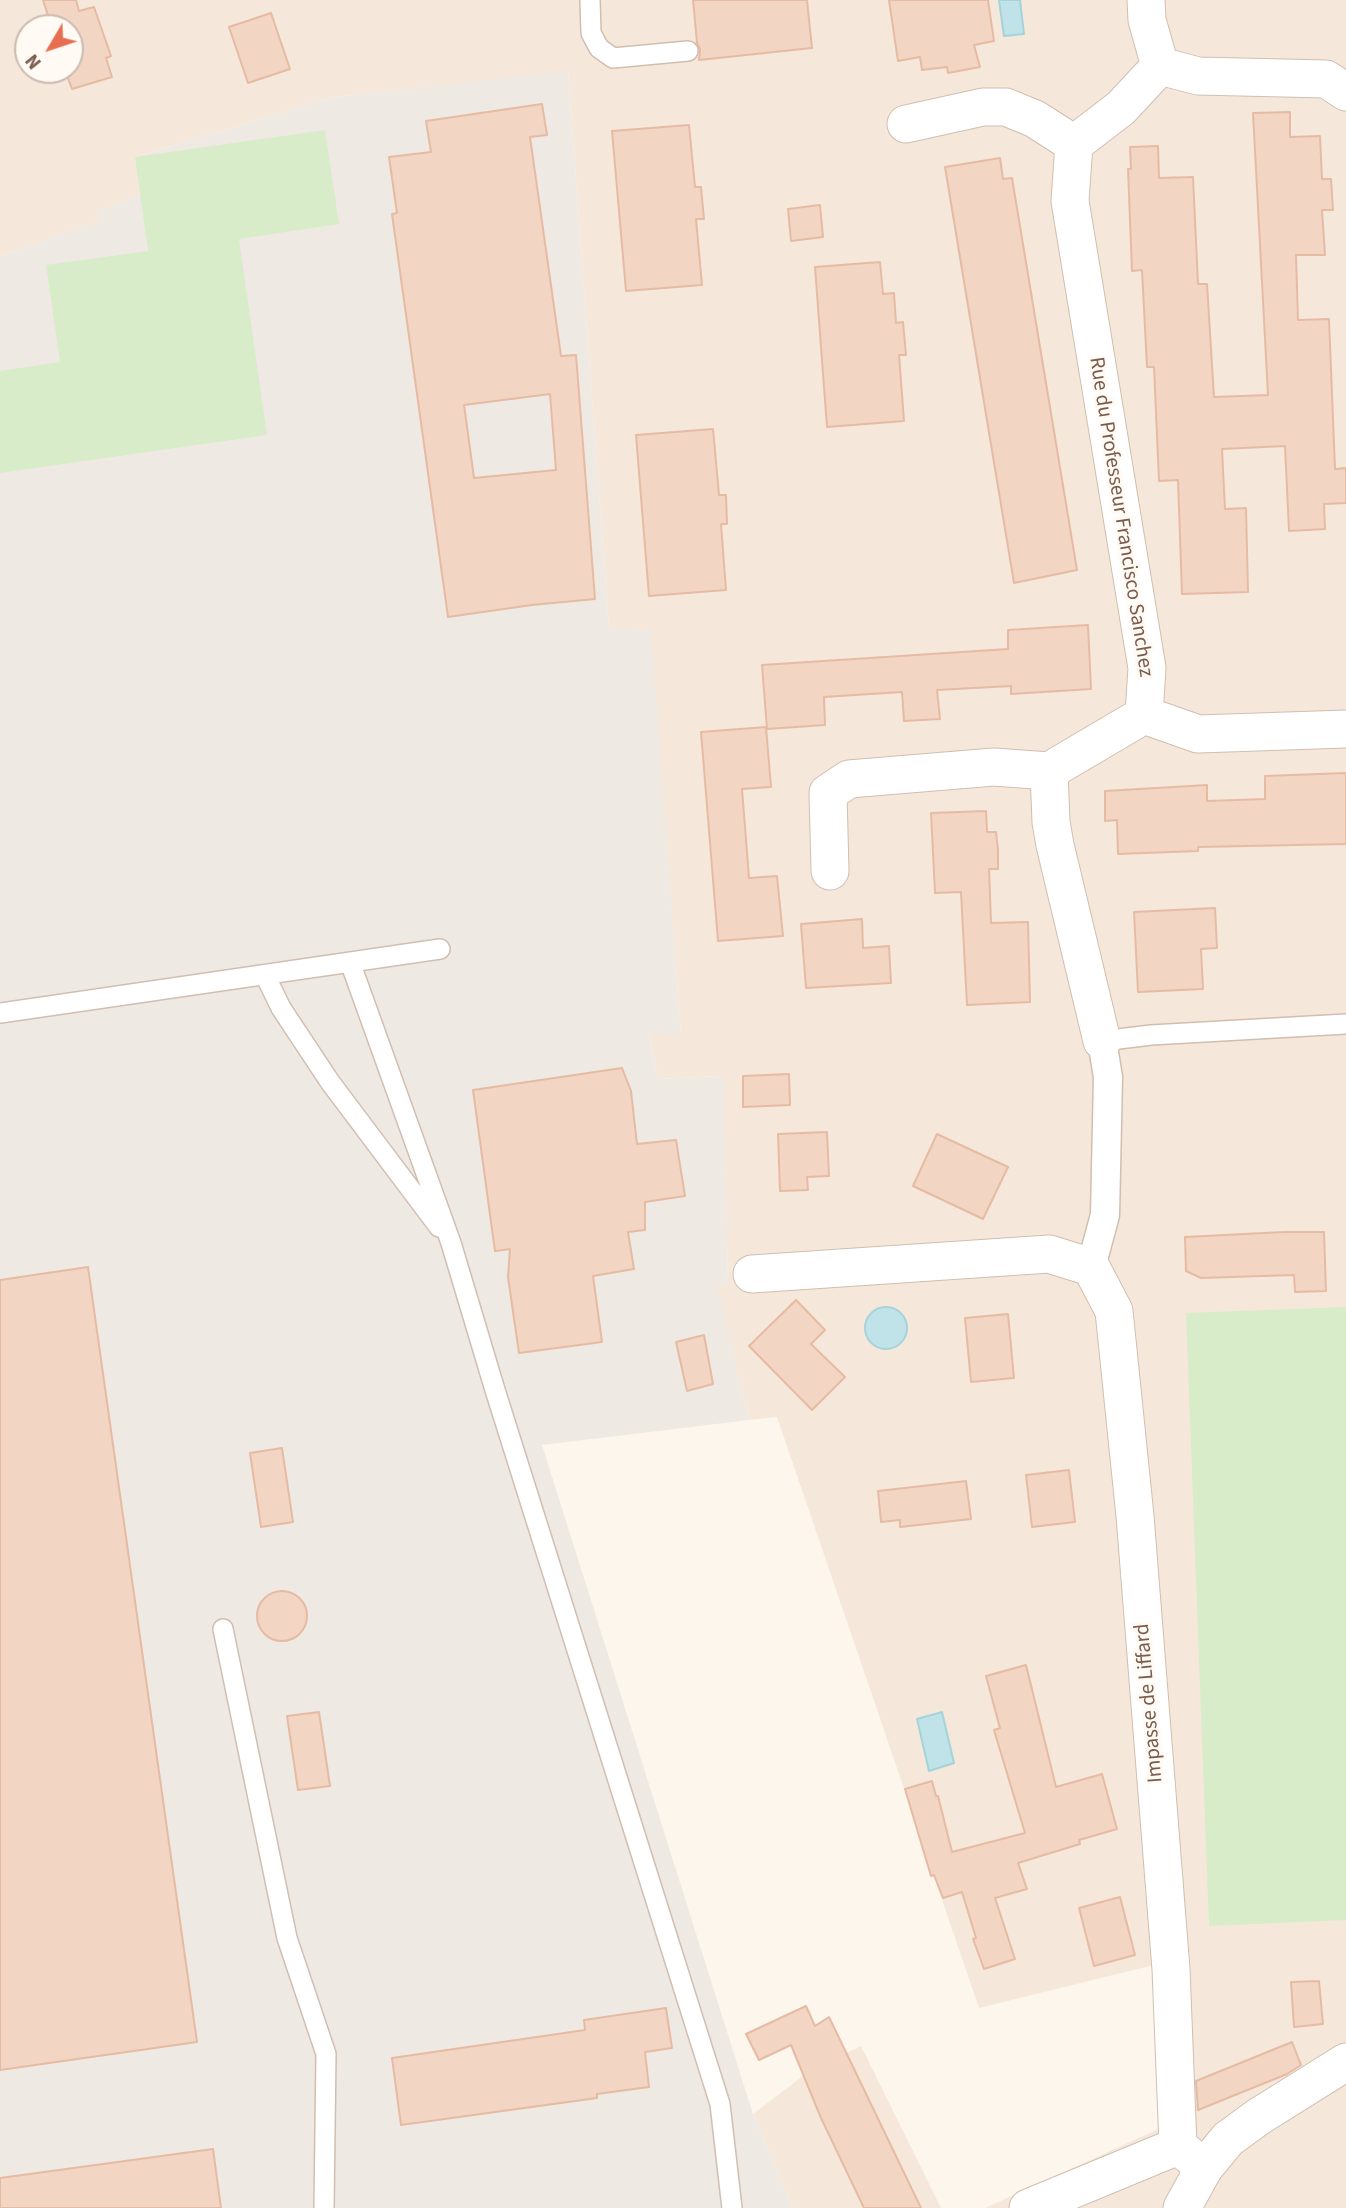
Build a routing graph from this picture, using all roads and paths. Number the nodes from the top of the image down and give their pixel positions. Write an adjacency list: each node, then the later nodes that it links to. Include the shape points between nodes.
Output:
1 (590, 0): 3 (lane, via 591,33 599,48 613,58)
2 (1146, 0): 4 (street)
3 (688, 51)
4 (1160, 65): 5 (street, via 1198,76 1326,79); 7 (street, via 1121,108)
5 (1346, 92)
6 (906, 124): 7 (street, via 983,107 1006,107)
7 (1074, 144): 8 (street, Rue du Professeur Francisco Sanchez, via 1070,201 1147,668)
8 (1144, 715): 9 (street, via 1198,734); 10 (street)
9 (1346, 729)
10 (1049, 771): 11 (street, via 995,767 849,779 828,793); 17 (street, via 1055,845)
11 (830, 871)
12 (440, 949): 13 (lane)
13 (350, 962): 14 (lane); 18 (lane)
14 (265, 975): 15 (lane); 18 (lane, via 330,1082)
15 (0, 1013)
16 (1346, 1024): 17 (lane)
17 (1102, 1041): 19 (street, via 1108,1077 1105,1215)
18 (451, 1243): 25 (lane, via 720,2104)
19 (1091, 1267): 20 (street, via 1049,1254); 23 (street, Impasse de Liffard, via 1114,1311)
20 (752, 1274)
21 (223, 1629): 24 (lane, via 287,1938 326,2054)
22 (1346, 2062): 23 (street, via 1228,2139)
23 (1191, 2157): 26 (street); 27 (street)
24 (324, 2208)
25 (732, 2208)
26 (1028, 2208)
27 (1182, 2208)

